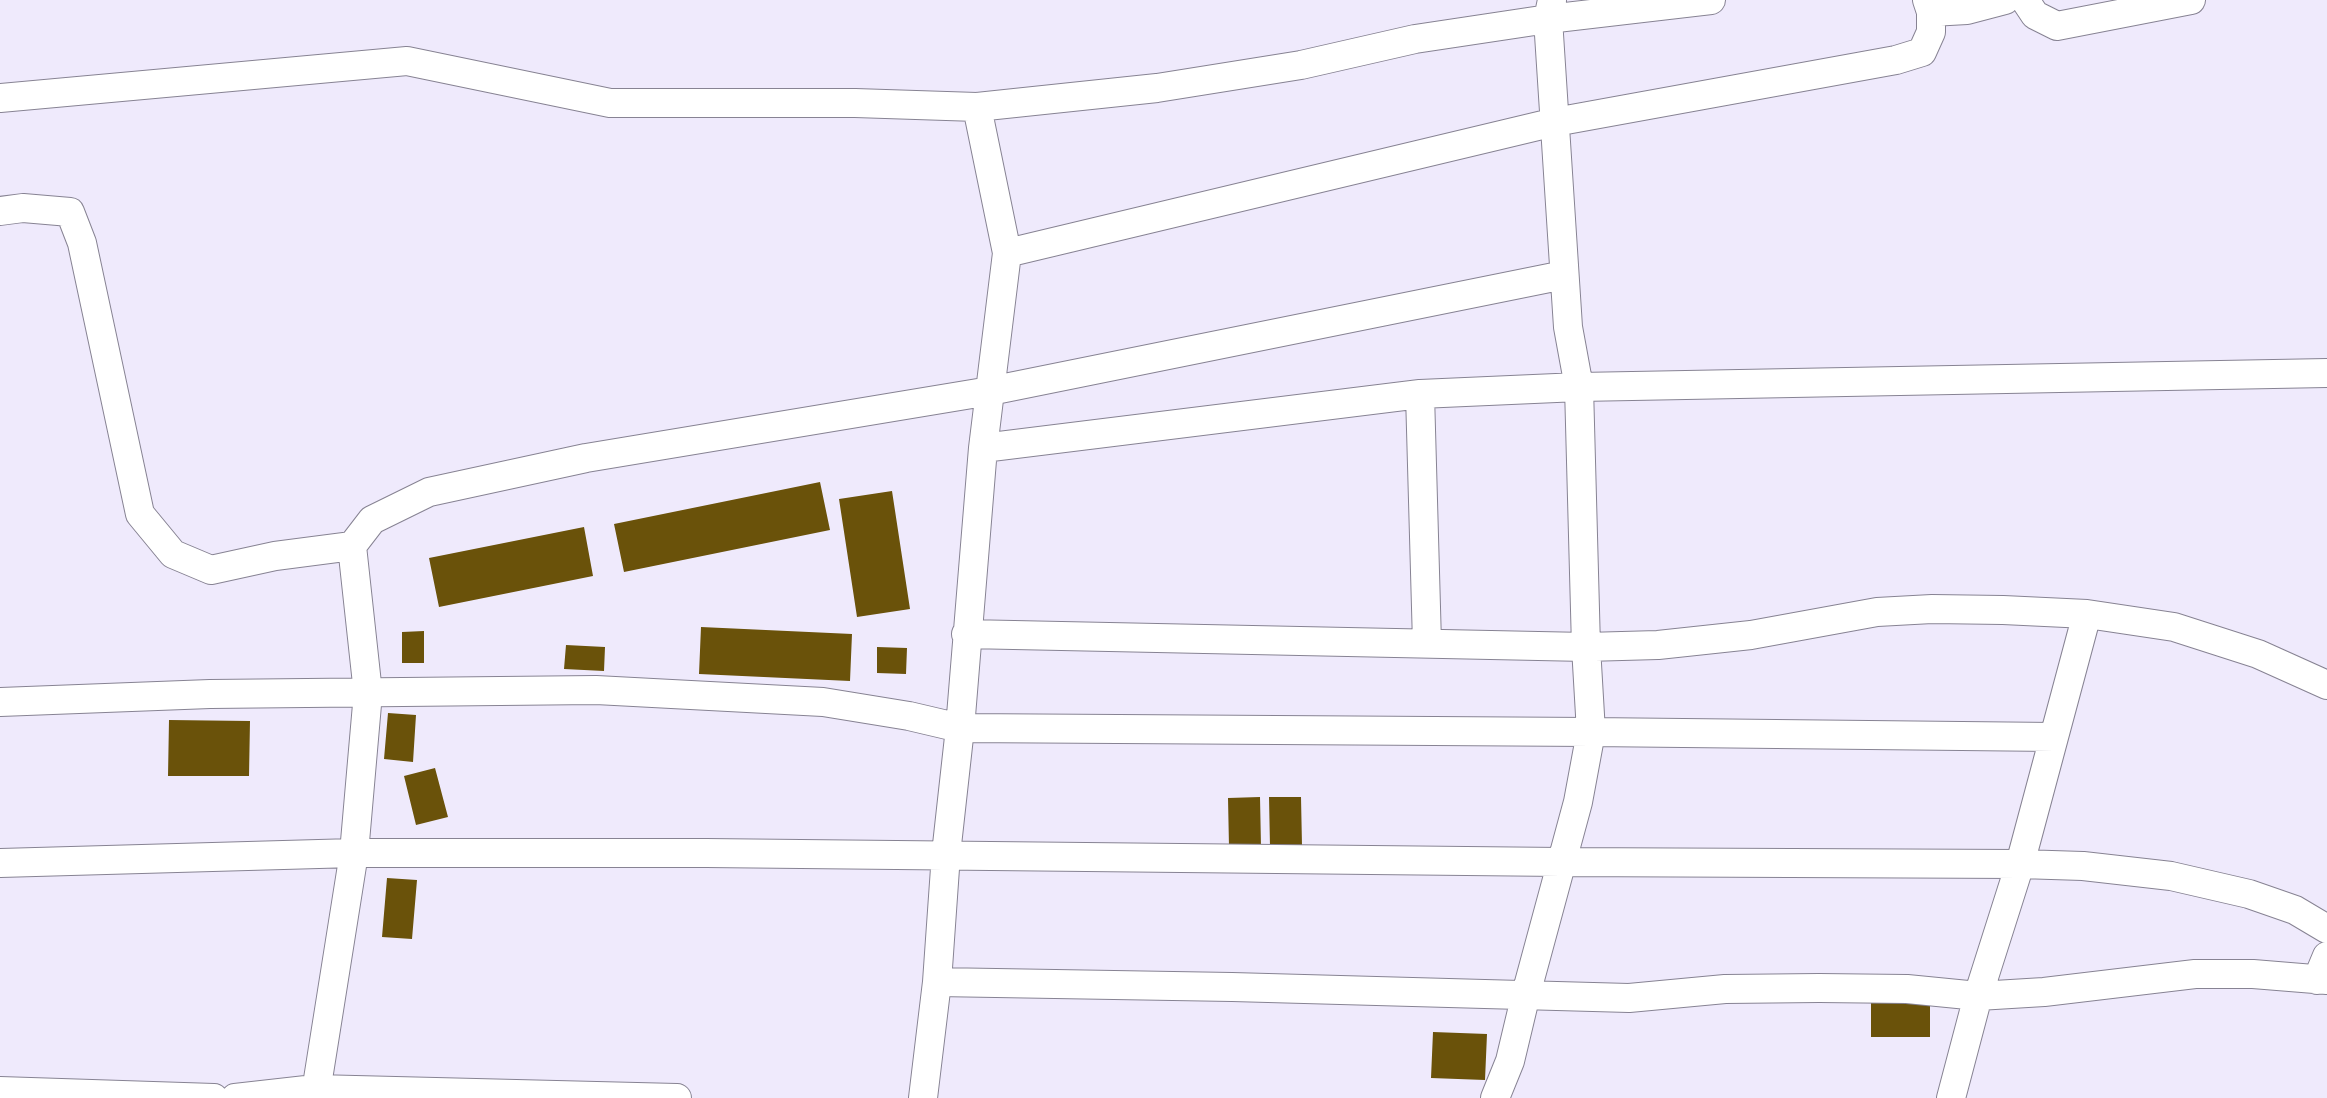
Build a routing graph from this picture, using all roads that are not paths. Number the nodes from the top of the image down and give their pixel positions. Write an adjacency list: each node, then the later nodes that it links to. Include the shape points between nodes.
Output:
1 (1712, 0): 6 (street)
2 (2005, 0): 5 (street, via 1967,10)
3 (2025, 0): 4 (street, via 2035,15 2057,26)
4 (2180, 1)
5 (1929, 6): 9 (street, via 1931,32 1922,52 1896,60)
6 (1550, 10): 8 (street, via 1301,65 1157,88); 9 (street)
7 (0, 98): 8 (street, via 407,62 610,103)
8 (977, 106): 11 (street)
9 (1555, 122): 11 (street); 12 (street)
10 (0, 212): 18 (street, via 23,208 70,212 82,244 140,514 173,554 211,570 275,556)
11 (1007, 253): 15 (street)
12 (1564, 275): 14 (street, via 1568,327); 15 (street)
13 (2327, 373): 14 (street)
14 (1579, 388): 16 (street); 22 (street)
15 (990, 391): 17 (street); 18 (street, via 586,458 429,492 372,520)
16 (1420, 394): 17 (street); 21 (street)
17 (983, 448): 20 (street)
18 (352, 546): 24 (street)
19 (2087, 614): 22 (street, via 1932,609 1877,612 1752,635 1658,645); 23 (street, via 2174,628 2258,654); 28 (street)
20 (966, 634): 21 (street); 26 (street)
21 (1427, 643): 22 (street)
22 (1586, 647): 27 (street)
23 (2327, 685)
24 (368, 693): 25 (street, via 210,694); 26 (street, via 596,690 823,702); 29 (street)
25 (0, 702)
26 (960, 728): 27 (street); 30 (street)
27 (1591, 732): 28 (street); 32 (street, via 1578,802)
28 (2054, 737): 33 (street)
29 (354, 853): 30 (street); 31 (street); 40 (street)
30 (946, 854): 32 (street); 36 (street)
31 (0, 862)
32 (1561, 862): 33 (street); 37 (street)
33 (2020, 864): 34 (street, via 2083,866 2171,876 2250,894 2295,910); 38 (street)
34 (2327, 929)
35 (2324, 972): 38 (street, via 2195,974 2044,992)
36 (937, 982): 37 (street); 44 (street)
37 (1526, 994): 38 (street, via 1629,998 1725,989 1819,988 1907,989); 45 (street, via 1510,1062)
38 (1978, 996): 46 (street)
39 (0, 1091): 41 (street)
40 (315, 1094): 42 (street); 43 (street)
41 (214, 1098)
42 (235, 1098)
43 (677, 1098)
44 (923, 1098)
45 (1495, 1098)
46 (1951, 1098)

